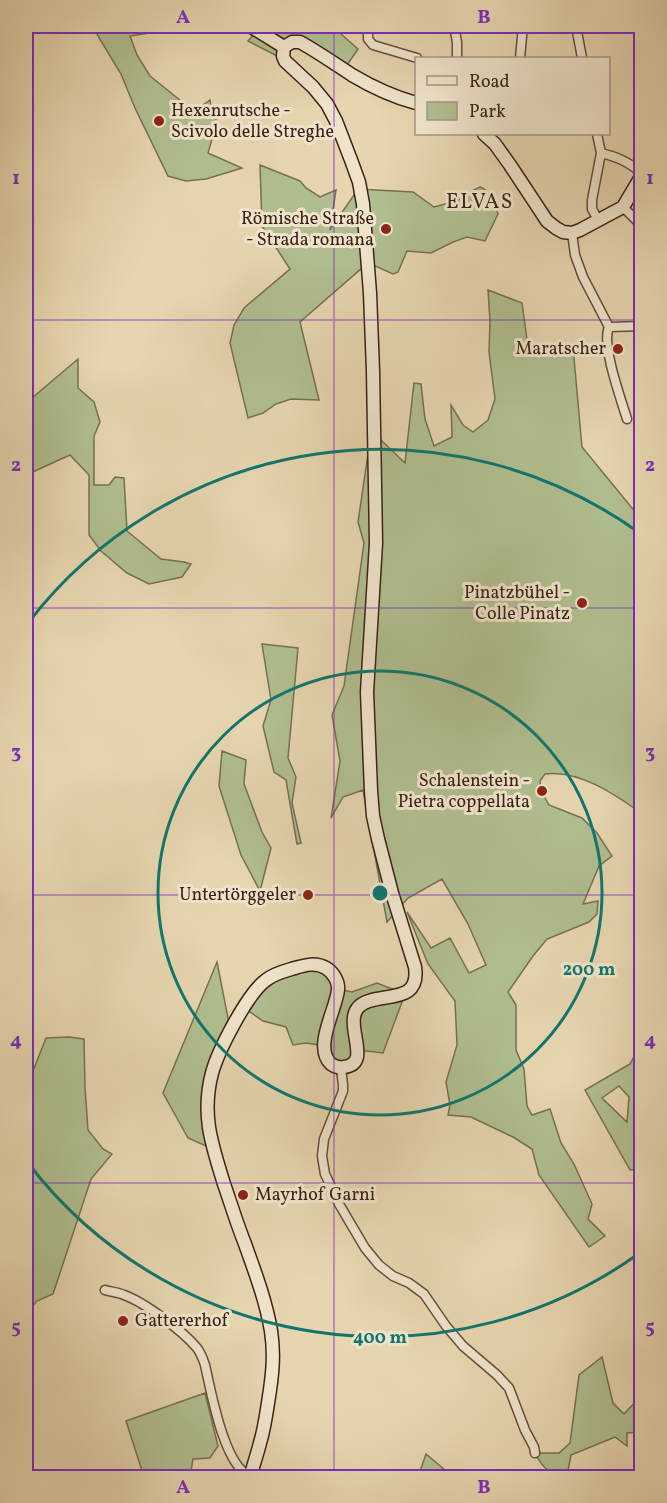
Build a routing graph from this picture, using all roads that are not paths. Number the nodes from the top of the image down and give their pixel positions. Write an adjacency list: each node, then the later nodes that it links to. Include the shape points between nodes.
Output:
1 (250, 26): 6 (street)
2 (369, 26): 7 (street, via 368,39 373,45)
3 (454, 26): 8 (street)
4 (523, 26): 9 (street)
5 (576, 26): 10 (street)
6 (284, 47): 11 (street, via 300,42 370,85); 23 (street, via 285,61 313,87 336,121 359,182 363,204 373,371 376,543 367,692 371,791 378,839 416,967 415,982 405,994 364,1002 357,1010 352,1026 358,1050 356,1059)
7 (415, 57)
8 (457, 57)
9 (520, 57)
10 (582, 57)
11 (415, 103)
12 (485, 135): 19 (street, via 547,221)
13 (597, 135): 14 (street)
14 (601, 153): 15 (street, via 622,159); 17 (street, via 592,200)
15 (642, 174): 16 (street)
16 (623, 207): 17 (street); 18 (street)
17 (598, 220): 19 (street)
18 (642, 226)
19 (572, 233): 21 (street, via 583,277)
20 (642, 326): 21 (street)
21 (609, 327): 22 (street, via 607,347)
22 (627, 419)
23 (341, 1068): 25 (street, via 343,1091 322,1147 329,1185 379,1265 424,1294 463,1346 509,1388); 26 (street, via 329,1062 325,1046 337,980 326,967 305,965 276,974 256,989 219,1052 210,1080 208,1128 213,1149 271,1329 273,1361 268,1404)
24 (105, 1290): 26 (street, via 145,1305 197,1348 206,1365 223,1435 233,1459)
25 (536, 1453)
26 (250, 1477)

